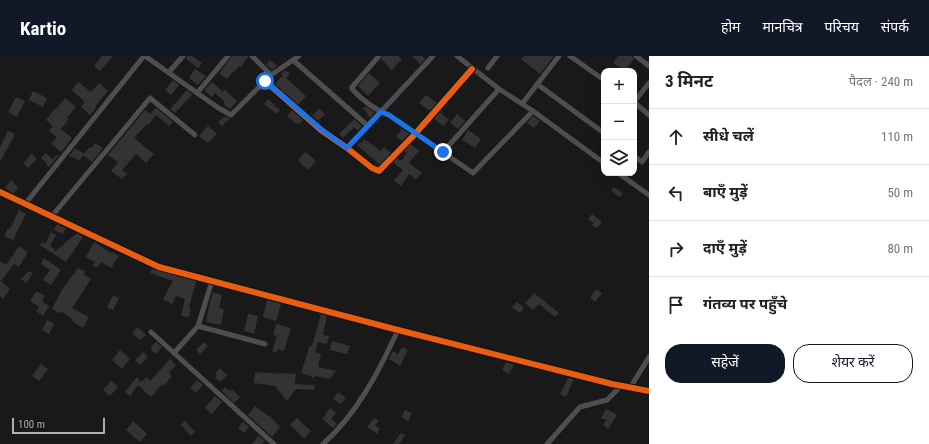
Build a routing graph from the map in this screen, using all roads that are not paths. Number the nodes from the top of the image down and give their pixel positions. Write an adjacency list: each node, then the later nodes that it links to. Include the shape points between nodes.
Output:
1 (145, 56): 17 (street); 43 (street)
2 (183, 56): 17 (street)
3 (228, 56): 24 (street)
4 (252, 56): 18 (street)
5 (299, 56): 13 (street)
6 (379, 56): 29 (street, via 352,89)
7 (433, 56): 29 (street)
8 (457, 56): 16 (street)
9 (497, 56): 15 (street)
10 (559, 56): 22 (street)
11 (570, 56): 19 (street)
12 (636, 56): 14 (street)
13 (293, 60): 18 (street); 31 (street)
14 (649, 66)
15 (488, 68)
16 (472, 69): 23 (street); 33 (street)
17 (169, 72): 24 (street)
18 (271, 75): 20 (street)
19 (601, 78)
20 (265, 81): 24 (street, via 231,115); 35 (street)
21 (649, 83): 25 (street)
22 (537, 84): 26 (street); 32 (street)
23 (499, 89): 26 (street); 36 (street)
24 (197, 92)
25 (637, 98)
26 (522, 104): 28 (street)
27 (636, 104): 30 (street)
28 (533, 111): 36 (street, via 473,173); 39 (street)
29 (381, 112): 31 (street); 33 (street)
30 (649, 115)
31 (368, 126): 35 (street)
32 (601, 131)
33 (415, 134): 35 (street, via 379,171); 36 (street)
34 (195, 135): 44 (street, via 150,98)
35 (347, 148)
36 (443, 152)
37 (649, 152): 38 (street, via 642,162)
38 (637, 158)
39 (601, 161)
40 (622, 176): 42 (street)
41 (0, 192): 43 (street)
42 (649, 195)
43 (24, 204): 44 (street)
44 (52, 216): 45 (street, via 159,267)
45 (212, 280): 46 (street); 47 (street)
46 (198, 326): 49 (street); 50 (street)
47 (398, 330): 52 (street); 56 (street, via 360,401)
48 (151, 332): 50 (street)
49 (265, 344)
50 (174, 353): 55 (street)
51 (649, 357): 53 (street)
52 (621, 386): 53 (street); 57 (street, via 607,400 580,407)
53 (630, 388): 54 (street)
54 (649, 391)
55 (274, 444)
56 (323, 444)
57 (548, 444)

